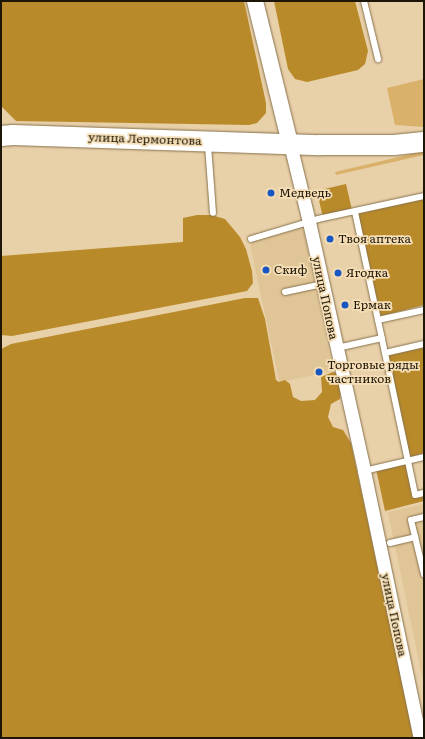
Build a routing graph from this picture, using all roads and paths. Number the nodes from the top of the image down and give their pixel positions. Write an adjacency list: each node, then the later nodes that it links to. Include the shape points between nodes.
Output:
1 (255, 1): 7 (street, улица Попова)
2 (364, 1): 3 (lane)
3 (378, 59)
4 (1, 136): 5 (main road, улица Лермонтова)
5 (208, 141): 7 (main road, улица Лермонтова); 10 (lane)
6 (424, 142): 7 (main road, улица Лермонтова, via 394,145)
7 (290, 144): 11 (street, улица Попова)
8 (424, 196): 9 (lane)
9 (355, 212): 11 (lane); 16 (lane)
10 (213, 213)
11 (309, 222): 12 (lane); 13 (street, улица Попова)
12 (251, 238)
13 (322, 284): 14 (lane); 19 (street, улица Попова)
14 (285, 292)
15 (424, 310): 16 (lane)
16 (378, 320): 17 (lane)
17 (382, 338): 19 (lane); 20 (lane)
18 (424, 344): 20 (lane)
19 (336, 348): 23 (street, улица Попова)
20 (385, 353): 22 (lane)
21 (424, 457): 22 (lane)
22 (407, 461): 23 (lane); 24 (lane, via 415,495)
23 (364, 471): 29 (street, улица Попова)
24 (424, 493)
25 (424, 517): 26 (lane, via 411,520)
26 (415, 537): 27 (lane); 28 (lane)
27 (390, 543)
28 (424, 574)
29 (419, 713): 30 (street, улица Попова)
30 (420, 738)

